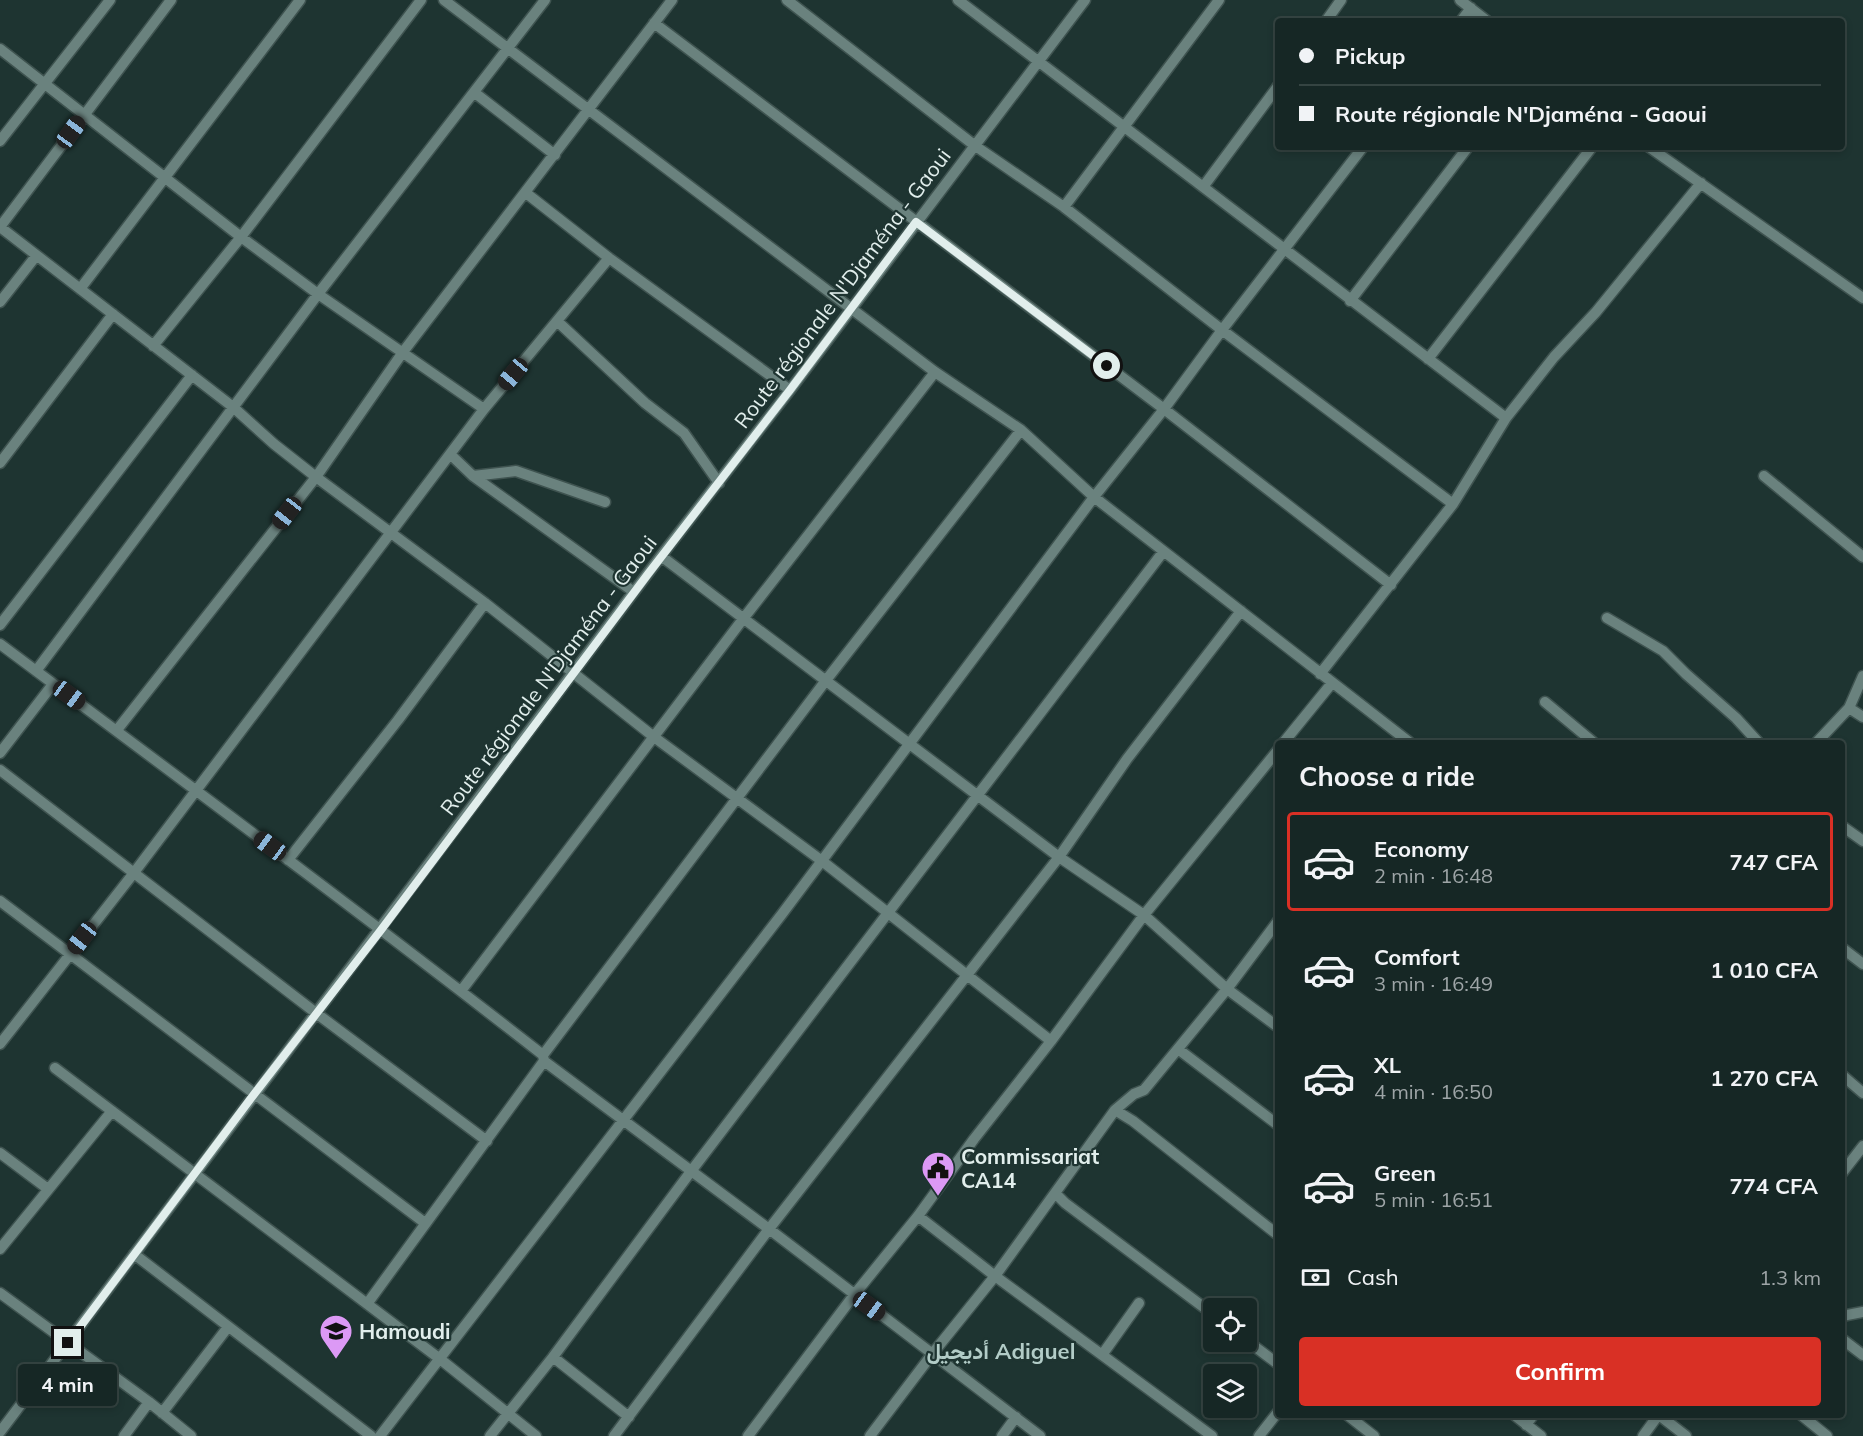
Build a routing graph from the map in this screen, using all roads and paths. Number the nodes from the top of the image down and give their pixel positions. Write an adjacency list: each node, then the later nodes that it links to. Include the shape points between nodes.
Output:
1 (171, 0): 26 (street)
2 (300, 0): 35 (street)
3 (422, 0): 42 (street)
4 (444, 0): 20 (street)
5 (545, 0): 20 (street)
6 (672, 0): 18 (street)
7 (787, 0): 29 (street)
8 (958, 0): 21 (street)
9 (1085, 0): 21 (street, Route régionale N'Djaména - Gaoui)
10 (1219, 0): 27 (street)
11 (1341, 0): 15 (street)
12 (1460, 0): 14 (street)
13 (103, 2): 22 (street)
14 (1471, 8): 16 (street); 17 (street)
15 (1328, 18)
16 (1463, 18)
17 (1483, 18)
18 (654, 23): 25 (street); 40 (street)
19 (0, 49): 22 (street)
20 (508, 49): 24 (street); 25 (street)
21 (1039, 61): 27 (street); 29 (street, Route régionale N'Djaména - Gaoui)
22 (45, 85): 26 (street); 28 (street)
23 (1275, 90): 37 (street)
24 (475, 93): 34 (street); 47 (street)
25 (588, 111): 34 (street); 51 (street)
26 (83, 115): 35 (street); 41 (street)
27 (1124, 126): 37 (street); 39 (street)
28 (0, 141)
29 (974, 145): 39 (street); 40 (street, Route régionale N'Djaména - Gaoui)
30 (1361, 150): 43 (street)
31 (1466, 150): 49 (street)
32 (1590, 150): 57 (street)
33 (1652, 150): 36 (street)
34 (555, 155): 38 (street)
35 (164, 178): 42 (street); 46 (street)
36 (1701, 183): 48 (street); 64 (street)
37 (1203, 187): 43 (street)
38 (526, 193): 45 (street); 56 (street)
39 (1064, 207): 54 (street)
40 (916, 222): 51 (street, Route régionale N'Djaména - Gaoui); 63 (street)
41 (0, 227): 44 (street)
42 (241, 237): 47 (street); 55 (street)
43 (1284, 249): 49 (street); 54 (street)
44 (36, 256): 46 (street); 50 (street)
45 (609, 258): 53 (street); 60 (street)
46 (80, 290): 52 (street)
47 (318, 294): 56 (street); 61 (street)
48 (1863, 298)
49 (1350, 301): 57 (street)
50 (0, 302)
51 (852, 308): 58 (street); 60 (street, Route régionale N'Djaména - Gaoui)
52 (113, 314): 55 (street); 67 (street)
53 (557, 321): 62 (street); 71 (street, via 645,403 684,433)
54 (1222, 330): 63 (street); 74 (street)
55 (153, 346): 59 (street)
56 (404, 352): 62 (street); 70 (street)
57 (1428, 359): 64 (street)
58 (935, 372): 65 (street); 84 (street)
59 (192, 375): 61 (street); 85 (street)
60 (790, 390): 71 (street, Route régionale N'Djaména - Gaoui)
61 (233, 407): 70 (street); 87 (street)
62 (484, 409): 66 (street)
63 (1164, 410): 72 (street); 79 (street)
64 (1506, 418): 74 (street)
65 (1021, 430): 72 (street); 91 (street)
66 (451, 455): 68 (street); 75 (street)
67 (0, 463)
68 (473, 476): 73 (street, via 516,471); 80 (street)
69 (1764, 476): 78 (street)
70 (316, 477): 75 (street); 97 (street)
71 (719, 483): 77 (street, Route régionale N'Djaména - Gaoui)
72 (1094, 497): 76 (street); 104 (street)
73 (605, 502)
74 (1453, 504): 79 (street)
75 (390, 531): 81 (street); 108 (street)
76 (1163, 552): 82 (street); 109 (street)
77 (661, 556): 80 (street, Route régionale N'Djaména - Gaoui); 84 (street)
78 (1863, 557)
79 (1391, 585): 89 (street)
80 (634, 592): 88 (street, Route régionale N'Djaména - Gaoui)
81 (486, 603): 88 (street); 114 (street)
82 (1241, 611): 89 (street); 113 (street, via 1127,759)
83 (1607, 618): 102 (street, via 1663,651)
84 (743, 619): 91 (street); 98 (street)
85 (0, 625)
86 (0, 644): 87 (street)
87 (36, 671): 93 (street)
88 (574, 673): 98 (street); 121 (street, Route régionale N'Djaména - Gaoui)
89 (1320, 674): 92 (street)
90 (1863, 676): 95 (street)
91 (827, 679): 104 (street); 110 (street)
92 (1332, 683): 99 (street); 100 (street)
93 (53, 684): 97 (street); 105 (street)
94 (1545, 702): 101 (street)
95 (1849, 708): 96 (street); 103 (street)
96 (1863, 717)
97 (117, 730): 108 (street)
98 (654, 737): 110 (street); 127 (street)
99 (1286, 740)
100 (1406, 740)
101 (1591, 740)
102 (1756, 740)
103 (1819, 740)
104 (910, 745): 109 (street); 115 (street)
105 (0, 753)
106 (1275, 754): 119 (street)
107 (0, 770): 116 (street)
108 (195, 790): 114 (street); 116 (street)
109 (977, 794): 113 (street); 118 (street)
110 (737, 799): 115 (street); 134 (street)
111 (1845, 828): 112 (street)
112 (1863, 841)
113 (1059, 857): 119 (street); 125 (street)
114 (288, 860): 121 (street)
115 (822, 861): 118 (street); 141 (street)
116 (133, 874): 123 (street); 128 (street)
117 (0, 901): 123 (street)
118 (887, 913): 125 (street); 147 (street)
119 (1144, 915): 126 (street); 131 (street)
120 (1275, 925): 126 (street)
121 (381, 930): 127 (street); 128 (street, Route régionale N'Djaména - Gaoui)
122 (1845, 950): 124 (street)
123 (69, 954): 130 (street); 137 (street)
124 (1863, 964)
125 (968, 974): 131 (street); 153 (street)
126 (1227, 989): 129 (street); 133 (street)
127 (461, 991): 134 (street)
128 (316, 1014): 137 (street, Route régionale N'Djaména - Gaoui); 143 (street)
129 (1275, 1025)
130 (4, 1030): 132 (street)
131 (1051, 1041): 151 (street)
132 (0, 1044)
133 (1178, 1049): 139 (street, via 1144,1090); 142 (street)
134 (543, 1058): 141 (street); 143 (street)
135 (55, 1068): 140 (street)
136 (1845, 1078): 138 (street)
137 (255, 1093): 148 (street, Route régionale N'Djaména - Gaoui); 152 (street)
138 (1863, 1093)
139 (1115, 1110): 150 (street); 154 (street)
140 (111, 1111): 148 (street); 149 (street)
141 (623, 1119): 147 (street); 173 (street)
142 (1275, 1123)
143 (487, 1140): 152 (street)
144 (1863, 1146): 146 (street)
145 (0, 1153): 149 (street)
146 (1845, 1169)
147 (692, 1170): 153 (street); 172 (street)
148 (195, 1174): 156 (street, Route régionale N'Djaména - Gaoui); 161 (street)
149 (48, 1189): 155 (street)
150 (1056, 1194): 157 (street); 162 (street)
151 (918, 1216): 157 (street); 159 (street)
152 (424, 1223): 161 (street)
153 (770, 1228): 159 (street); 179 (street)
154 (1275, 1233)
155 (0, 1250)
156 (134, 1254): 165 (street); 167 (street, Route régionale N'Djaména - Gaoui)
157 (995, 1276): 169 (street); 170 (street)
158 (0, 1293): 167 (street)
159 (854, 1295): 169 (street); 196 (street)
160 (1139, 1303): 170 (street)
161 (367, 1304): 173 (street)
162 (1203, 1307)
163 (1863, 1312): 164 (street)
164 (1845, 1315)
165 (228, 1327): 177 (street); 191 (street)
166 (1845, 1341): 171 (street)
167 (68, 1343): 175 (street); 188 (street, Route régionale N'Djaména - Gaoui)
168 (1257, 1348): 174 (street)
169 (933, 1353): 180 (street); 197 (street)
170 (1102, 1354): 200 (street)
171 (1863, 1355)
172 (553, 1357): 176 (street); 179 (street)
173 (440, 1359): 176 (street); 192 (street)
174 (1275, 1362)
175 (149, 1402): 177 (street); 189 (street)
176 (508, 1412): 193 (street); 194 (street)
177 (162, 1413): 190 (street)
178 (1275, 1416): 201 (street)
179 (629, 1417): 195 (street)
180 (1016, 1418): 198 (street); 199 (street)
181 (1351, 1418): 202 (street)
182 (1518, 1418): 187 (street)
183 (1531, 1418): 187 (street)
184 (1657, 1418): 204 (street)
185 (1663, 1418): 205 (street)
186 (1805, 1418): 206 (street)
187 (1526, 1425): 203 (street)
188 (0, 1432)
189 (124, 1436)
190 (191, 1436)
191 (371, 1436)
192 (380, 1436)
193 (490, 1436)
194 (536, 1436)
195 (614, 1436)
196 (748, 1436)
197 (870, 1436)
198 (1002, 1436)
199 (1040, 1436)
200 (1212, 1436)
201 (1259, 1436)
202 (1374, 1436)
203 (1541, 1436)
204 (1643, 1436)
205 (1686, 1436)
206 (1827, 1436)

